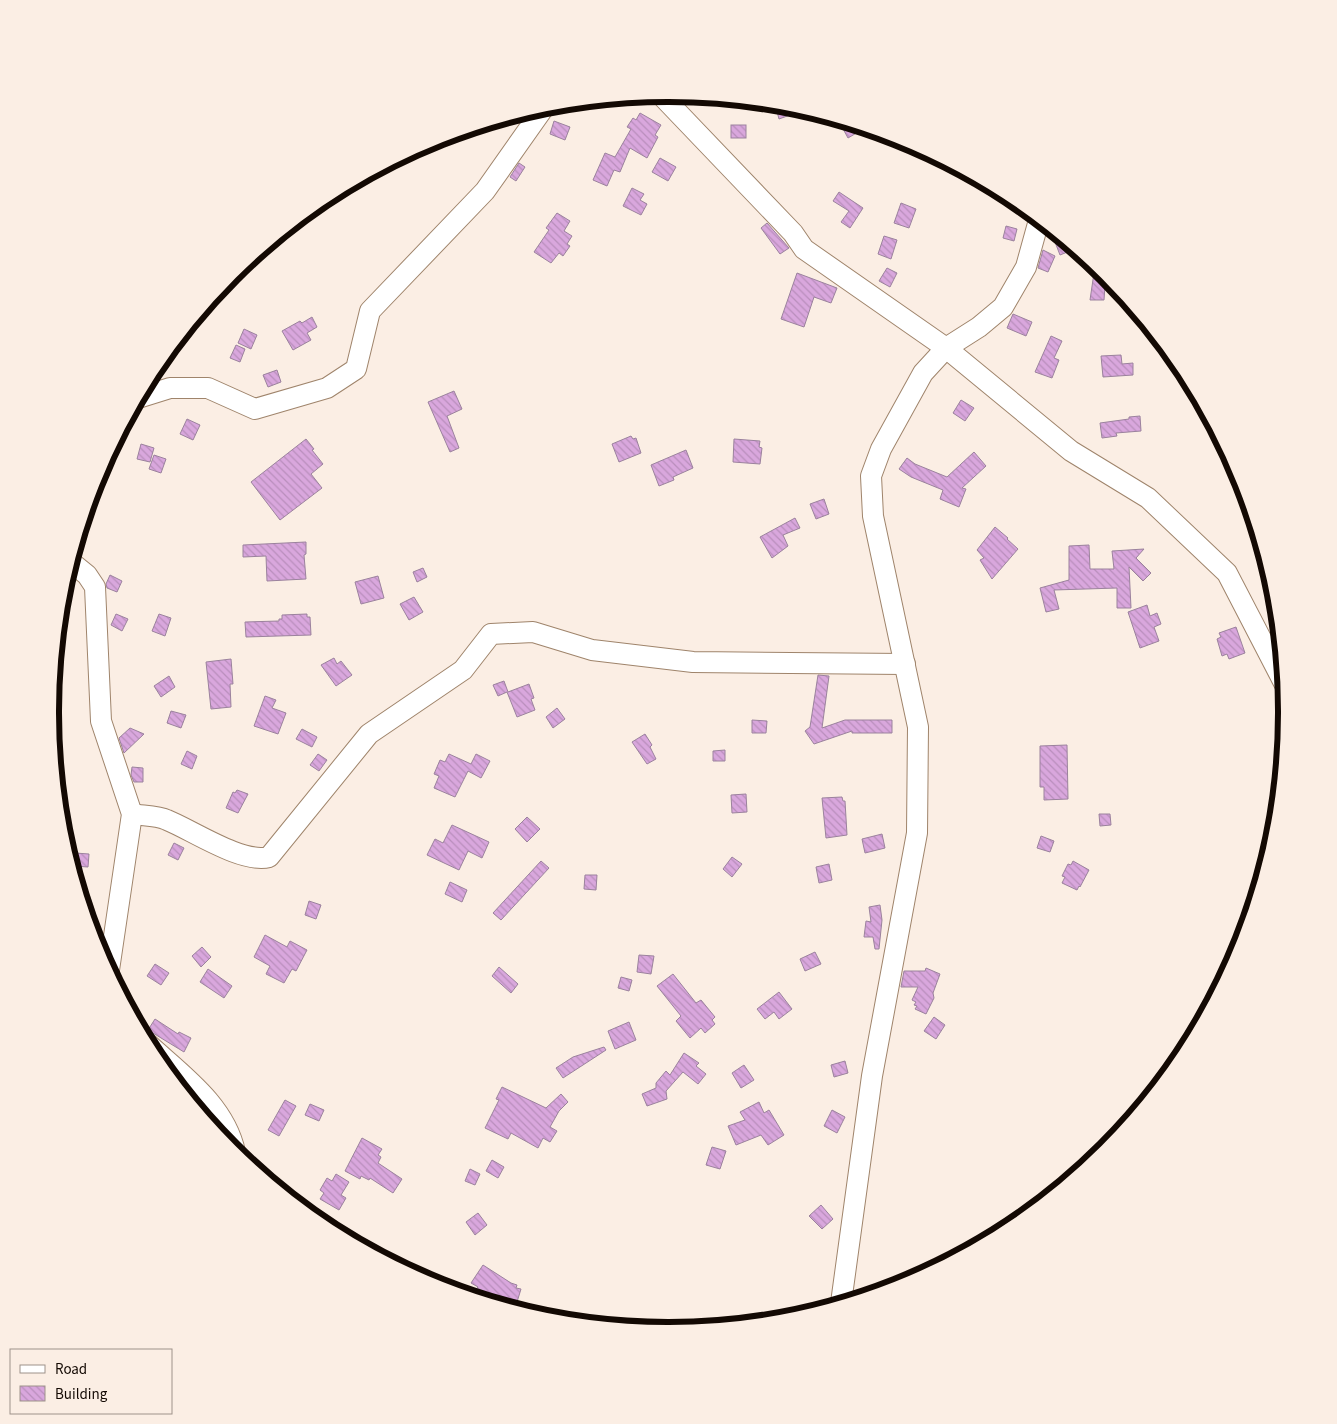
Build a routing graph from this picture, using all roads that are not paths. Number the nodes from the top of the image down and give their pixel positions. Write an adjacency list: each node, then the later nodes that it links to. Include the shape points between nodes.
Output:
1 (668, 102): 4 (street, via 793,233 804,249)
2 (537, 117): 5 (street, via 485,191 370,311 356,369 327,388 255,409 208,388 170,388)
3 (1040, 228): 4 (street, via 1026,268 1003,307)
4 (946, 348): 7 (street, via 923,373 881,449 871,476 873,516); 8 (street, via 1071,451 1148,498 1227,574)
5 (148, 395)
6 (77, 567): 9 (street, via 95,587 102,721)
7 (906, 664): 9 (street, via 693,662 592,650 533,632 491,634 463,670 370,734 269,857 261,859 222,848 165,819); 13 (street, via 918,727 918,833 872,1076)
8 (1277, 670)
9 (132, 814): 10 (street)
10 (111, 958)
11 (174, 1068): 12 (street, via 204,1095)
12 (231, 1136)
13 (843, 1296)

